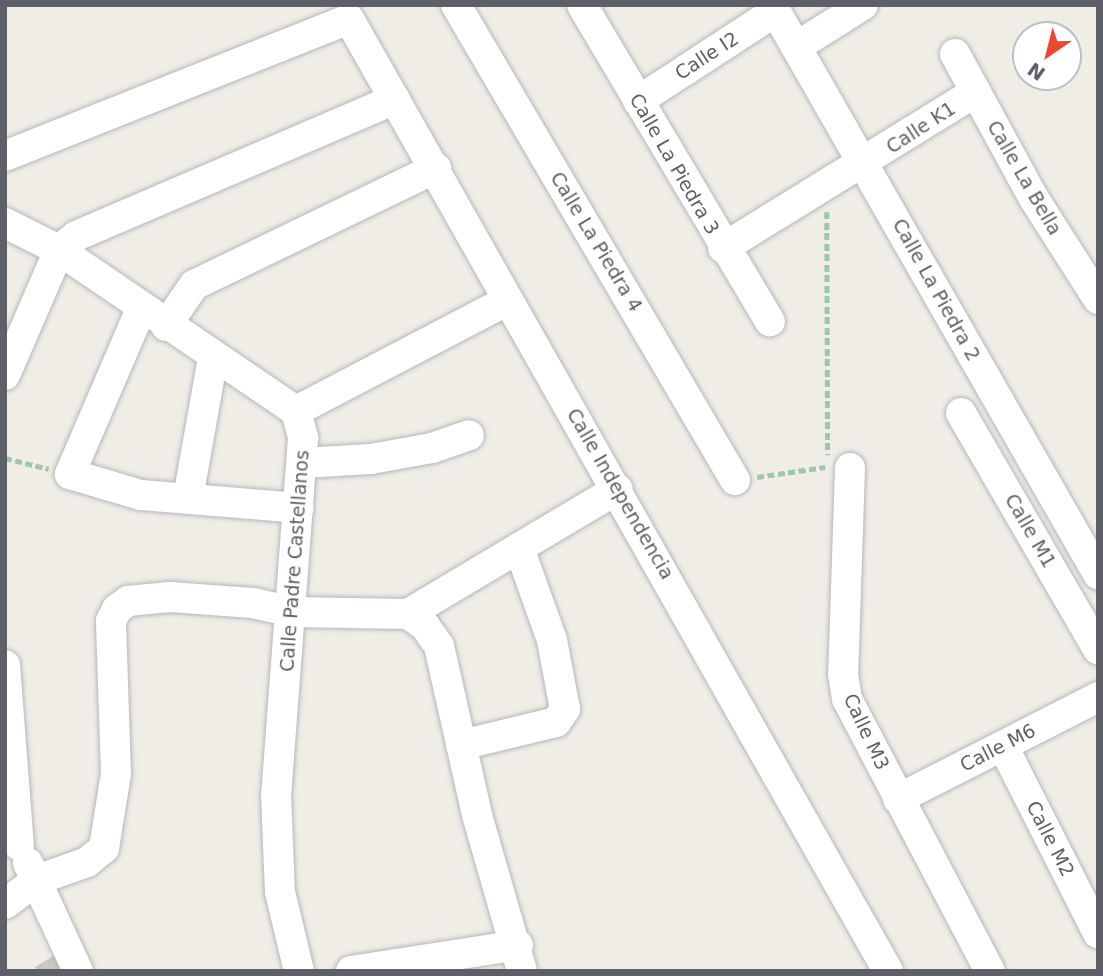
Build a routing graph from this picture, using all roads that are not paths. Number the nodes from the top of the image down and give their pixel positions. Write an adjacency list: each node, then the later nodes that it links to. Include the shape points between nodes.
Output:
1 (456, 5): 28 (street, Calle La Piedra 4)
2 (582, 5): 9 (street, Calle La Piedra 3)
3 (863, 5): 5 (street)
4 (774, 8): 5 (street, Calle La Piedra 2); 9 (street, Calle I2)
5 (796, 47): 11 (street, Calle La Piedra 2)
6 (955, 54): 7 (street, Calle La Bella)
7 (976, 92): 11 (street, Calle K1); 16 (street, Calle La Bella, via 1033,197)
8 (395, 99): 10 (street, Calle Independencia, via 349,19); 12 (street, Calle Independencia); 15 (street, via 76,236)
9 (638, 101): 14 (street, Calle La Piedra 3)
10 (5, 156)
11 (865, 164): 14 (street, Calle K1); 33 (street, Calle La Piedra 2)
12 (436, 168): 17 (street, Calle Independencia); 20 (street, via 194,285)
13 (5, 223): 15 (street)
14 (723, 248): 19 (street, Calle La Piedra 3)
15 (59, 250): 18 (street); 22 (street)
16 (1098, 299)
17 (508, 300): 23 (street); 29 (street, Calle Independencia)
18 (141, 309): 20 (street); 30 (street, via 70,474 141,495)
19 (770, 321)
20 (166, 326): 21 (street)
21 (213, 357): 23 (street); 30 (street)
22 (5, 375)
23 (296, 411): 26 (street, Calle Padre Castellanos, via 303,438)
24 (961, 413): 36 (street, Calle M1)
25 (469, 435): 26 (street, via 432,448 371,459)
26 (302, 463): 31 (street, Calle Padre Castellanos)
27 (839, 467): 41 (street, Calle M3, via 847,699)
28 (735, 480)
29 (618, 489): 32 (street); 50 (street, Calle Independencia)
30 (188, 498): 31 (street)
31 (298, 508): 34 (street, Calle Padre Castellanos)
32 (519, 548): 35 (street); 39 (street, via 552,640 565,709 556,722)
33 (1098, 575)
34 (293, 612): 35 (street); 43 (street, via 253,603 170,597 128,601 117,609 111,621 116,774 104,849 87,862); 48 (street, Calle Padre Castellanos, via 275,794 280,892)
35 (408, 614): 39 (street, via 425,626 439,646)
36 (1098, 649)
37 (5, 664): 42 (street)
38 (1098, 696): 40 (street, Calle M6)
39 (461, 745): 46 (street)
40 (1003, 746): 41 (street, Calle M6); 45 (street, Calle M2)
41 (898, 799): 51 (street, Calle M3)
42 (12, 836): 43 (street)
43 (37, 880): 44 (street); 47 (street)
44 (5, 904)
45 (1094, 915)
46 (520, 958): 49 (street)
47 (78, 971)
48 (299, 971)
49 (351, 971)
50 (888, 971)
51 (990, 971)

